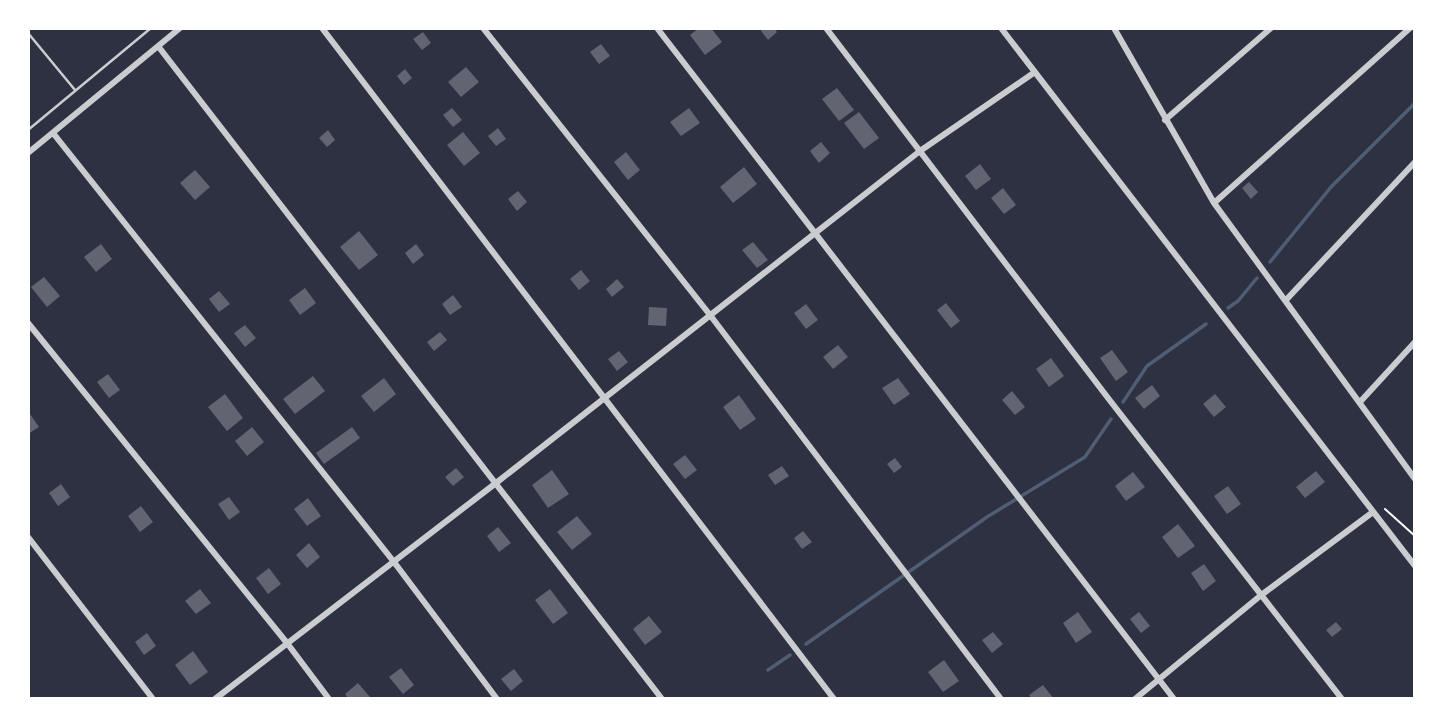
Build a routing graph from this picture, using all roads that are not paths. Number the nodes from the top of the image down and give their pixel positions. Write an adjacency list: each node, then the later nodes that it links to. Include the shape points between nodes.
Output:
1 (180, 28): 12 (street)
2 (322, 28): 27 (street)
3 (483, 28): 24 (street)
4 (657, 28): 22 (street)
5 (826, 28): 18 (street)
6 (1001, 28): 13 (street)
7 (1114, 28): 15 (street)
8 (1271, 28): 15 (street)
9 (1410, 28): 21 (street)
10 (147, 29): 14 (lane)
11 (28, 33): 14 (lane)
12 (158, 46): 17 (street); 30 (street)
13 (1035, 72): 18 (street); 31 (street)
14 (75, 91): 16 (lane)
15 (1166, 120): 21 (street)
16 (28, 130)
17 (53, 133): 19 (street); 33 (street)
18 (920, 151): 22 (street); 35 (street)
19 (28, 153)
20 (1415, 162): 23 (street)
21 (1214, 203): 23 (street)
22 (815, 232): 24 (street); 37 (street)
23 (1286, 300): 28 (street)
24 (710, 315): 27 (street); 44 (street)
25 (28, 323): 36 (street)
26 (1415, 342): 28 (street)
27 (603, 398): 30 (street); 43 (street)
28 (1360, 402): 29 (street)
29 (1415, 478)
30 (496, 483): 33 (street); 42 (street)
31 (1373, 513): 34 (street); 35 (street)
32 (28, 537): 38 (street)
33 (394, 562): 36 (street); 41 (street)
34 (1415, 566)
35 (1261, 596): 37 (street); 47 (street)
36 (287, 643): 39 (street); 40 (street)
37 (1159, 680): 45 (street); 46 (street)
38 (153, 699)
39 (215, 699)
40 (329, 699)
41 (497, 699)
42 (662, 699)
43 (834, 699)
44 (1001, 699)
45 (1135, 699)
46 (1174, 699)
47 (1342, 699)

